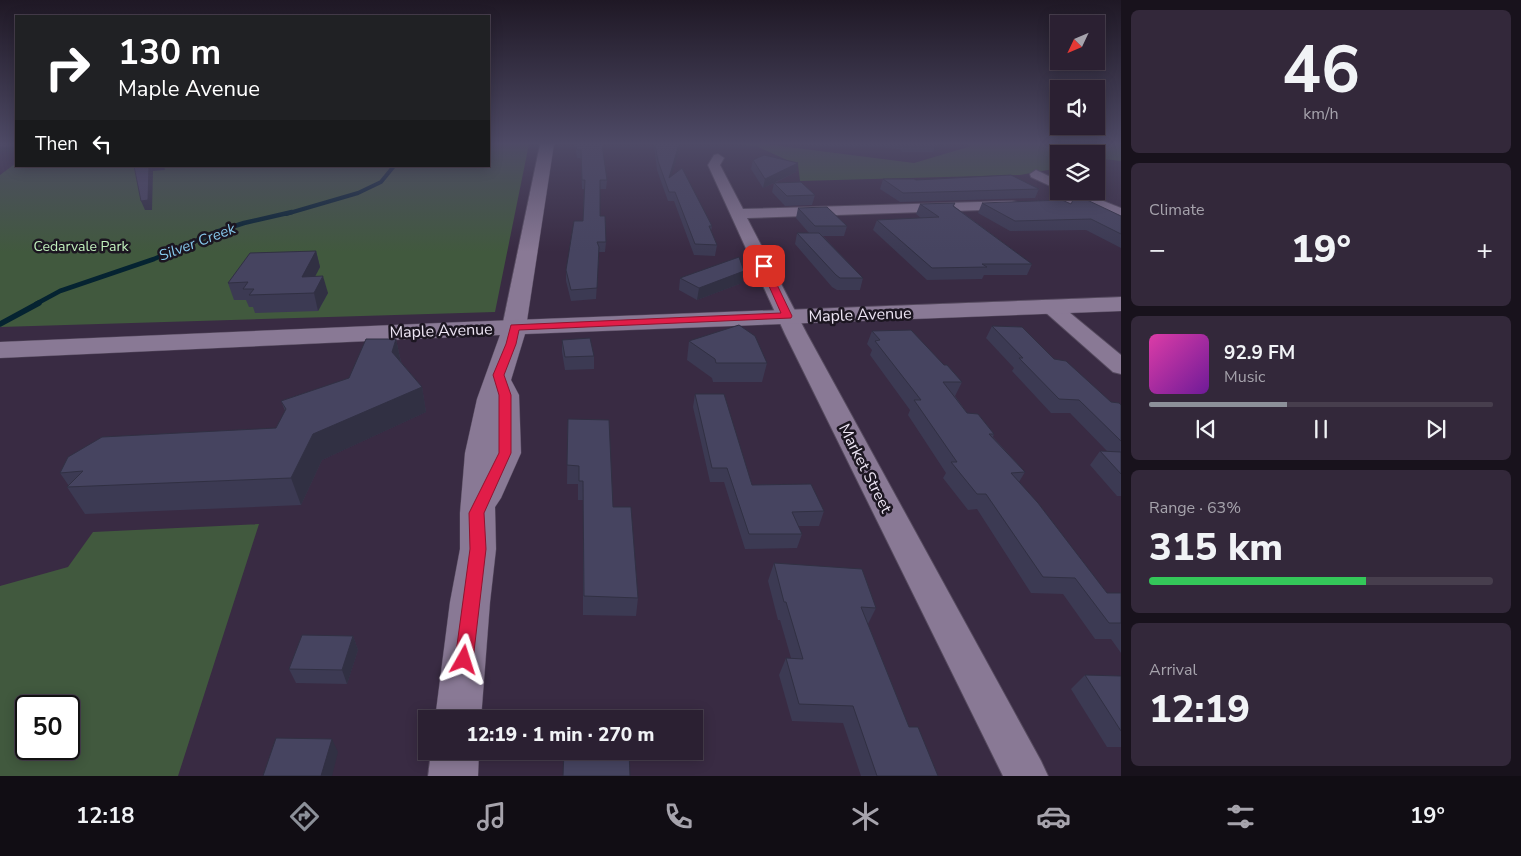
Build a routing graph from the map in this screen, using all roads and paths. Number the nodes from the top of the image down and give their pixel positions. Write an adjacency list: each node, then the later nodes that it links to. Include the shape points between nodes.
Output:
1 (541, 180): 12 (main road)
2 (721, 180): 7 (street, Market Street)
3 (1090, 200): 4 (street)
4 (1096, 203): 5 (street); 8 (street)
5 (1046, 204)
6 (1027, 205): 7 (street)
7 (739, 214): 11 (street, Market Street)
8 (1121, 214)
9 (1121, 304): 10 (main road, Maple Avenue)
10 (1051, 307): 11 (main road, Maple Avenue); 14 (street)
11 (788, 316): 12 (main road, Maple Avenue); 18 (street, Market Street)
12 (514, 327): 13 (main road, Maple Avenue); 15 (main road, via 499,375 505,395 505,453 477,513 478,549)
13 (0, 350)
14 (1121, 367)
15 (459, 710)
16 (454, 760): 17 (main road)
17 (453, 776)
18 (1026, 776)

